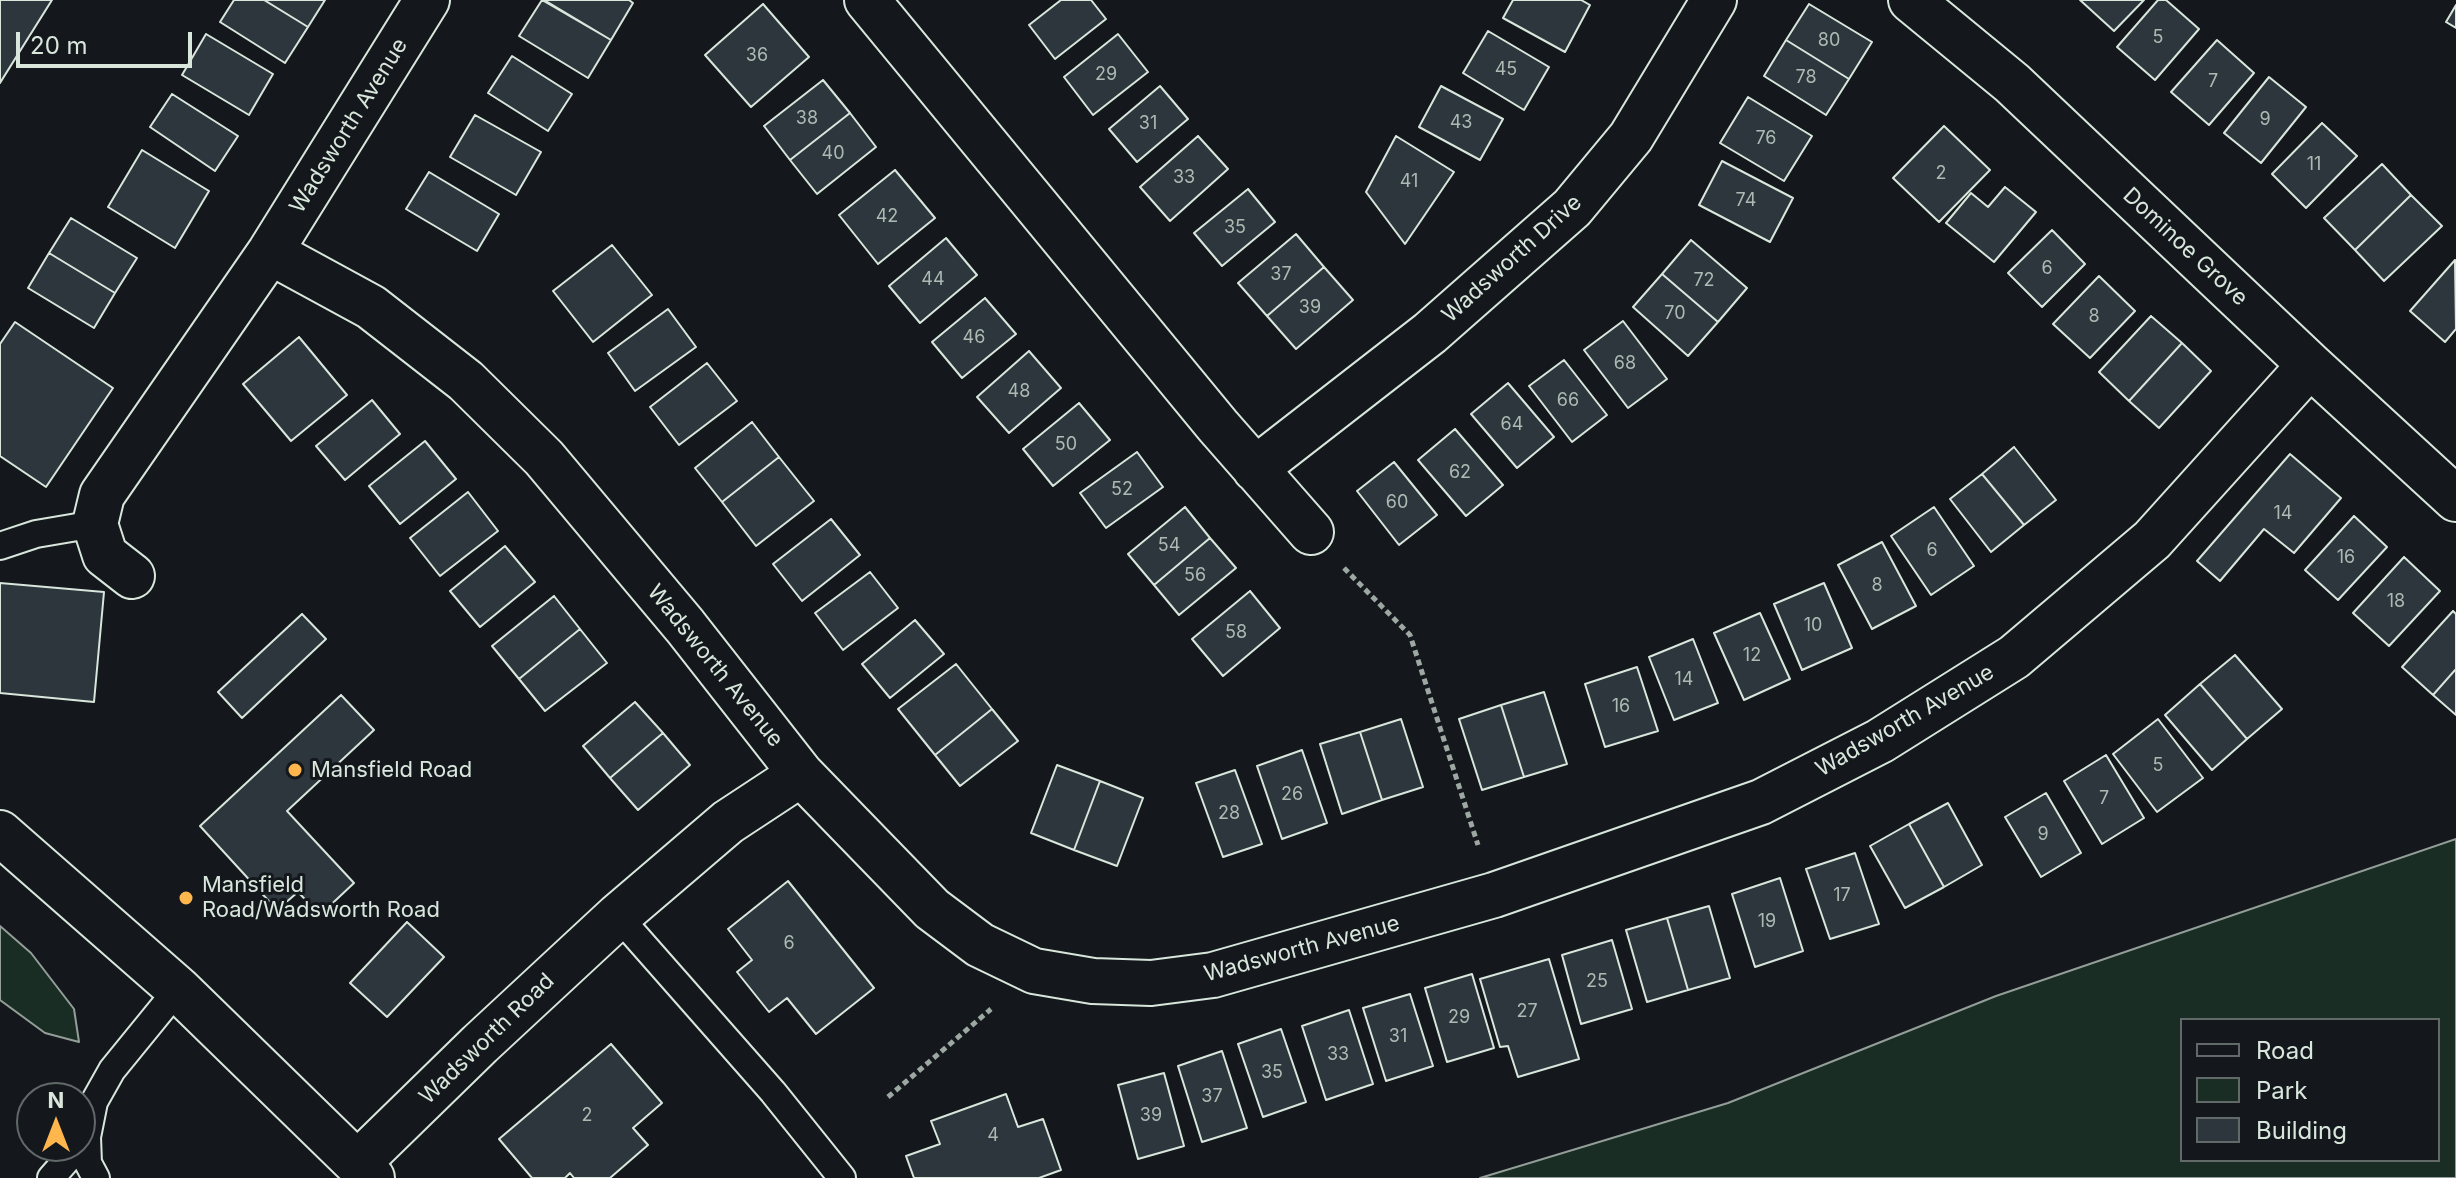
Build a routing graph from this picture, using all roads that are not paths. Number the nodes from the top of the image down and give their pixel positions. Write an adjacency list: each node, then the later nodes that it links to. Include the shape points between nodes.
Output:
1 (427, 0): 5 (street, Wadsworth Avenue)
2 (867, 0): 7 (street)
3 (1714, 0): 7 (street, Wadsworth Drive, via 1631,137 1572,208 1430,333)
4 (1911, 0): 6 (street, Dominoe Grove, via 2012,83)
5 (270, 252): 9 (street, Wadsworth Avenue, via 102,495); 13 (street, Wadsworth Avenue, via 371,307 466,381 544,458)
6 (2310, 365): 8 (street, Dominoe Grove); 13 (street, Wadsworth Avenue, via 2152,540 2014,657 1880,741 1761,802 1494,895 1213,975 1151,983 1093,981 1034,971 980,945 932,909)
7 (1255, 469): 10 (street)
8 (2456, 499)
9 (95, 524): 11 (lane); 12 (street, via 105,555)
10 (1311, 532)
11 (0, 546)
12 (132, 576)
13 (801, 774): 15 (street, Wadsworth Road, via 728,822)
14 (0, 833): 16 (street)
15 (618, 916): 19 (street, Wadsworth Road, via 480,1044); 21 (lane)
16 (178, 989): 17 (lane, via 112,1070); 19 (street)
17 (96, 1098)
18 (65, 1162): 20 (lane)
19 (365, 1171)
20 (51, 1178)
21 (842, 1178)

